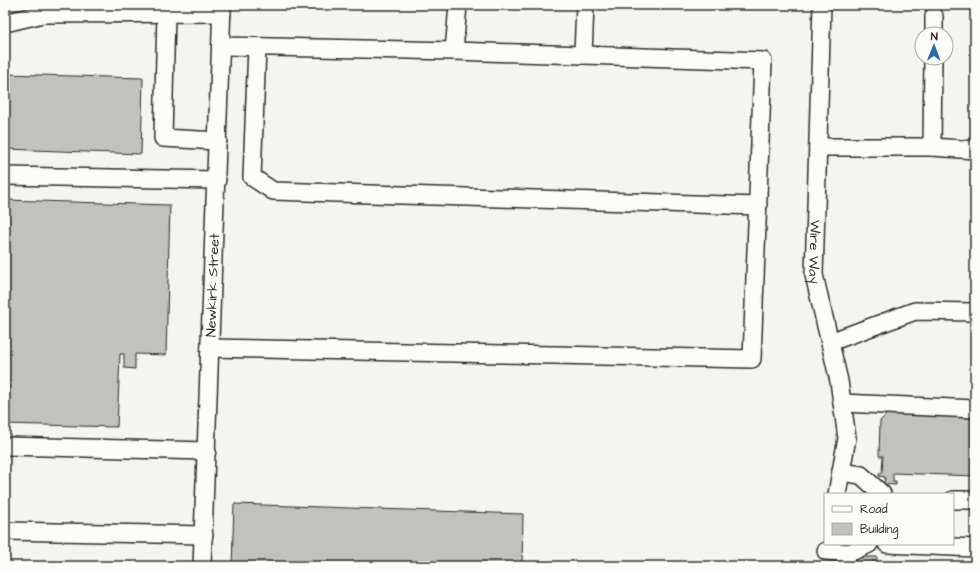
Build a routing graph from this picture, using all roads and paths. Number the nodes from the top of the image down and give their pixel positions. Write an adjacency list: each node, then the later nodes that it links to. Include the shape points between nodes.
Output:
1 (458, 5): 11 (street)
2 (585, 5): 12 (street)
3 (822, 5): 16 (street, Wire Way)
4 (222, 9): 5 (street); 9 (street, Newkirk Street)
5 (166, 13): 7 (street, via 43,14); 14 (street, via 163,138)
6 (934, 16): 8 (street)
7 (5, 23)
8 (934, 26)
9 (221, 46): 10 (street); 14 (street, Newkirk Street)
10 (257, 47): 11 (street); 20 (street, via 252,177 273,191)
11 (454, 51): 12 (street)
12 (583, 55): 20 (street, via 763,61)
13 (933, 66): 15 (street)
14 (218, 141): 19 (street, Newkirk Street)
15 (932, 146): 16 (street); 17 (street)
16 (818, 148): 22 (street, Wire Way, via 814,275)
17 (975, 150)
18 (5, 176): 19 (street)
19 (216, 180): 23 (street, Newkirk Street)
20 (758, 206): 23 (street, via 752,359)
21 (975, 312): 22 (street, via 915,311)
22 (830, 342): 24 (street, Wire Way)
23 (210, 348): 27 (street, Newkirk Street)
24 (842, 403): 25 (street); 28 (street, Wire Way, via 847,438)
25 (975, 408)
26 (5, 446): 27 (street)
27 (207, 451): 34 (street, Newkirk Street)
28 (841, 472): 29 (street, Wire Way); 30 (street, via 861,475)
29 (837, 493)
30 (881, 493)
31 (954, 500): 32 (street)
32 (975, 500)
33 (5, 531): 34 (street)
34 (204, 535): 39 (street, Newkirk Street)
35 (867, 545): 38 (street, via 849,553)
36 (909, 545): 37 (street)
37 (975, 548)
38 (825, 554)
39 (202, 566)

